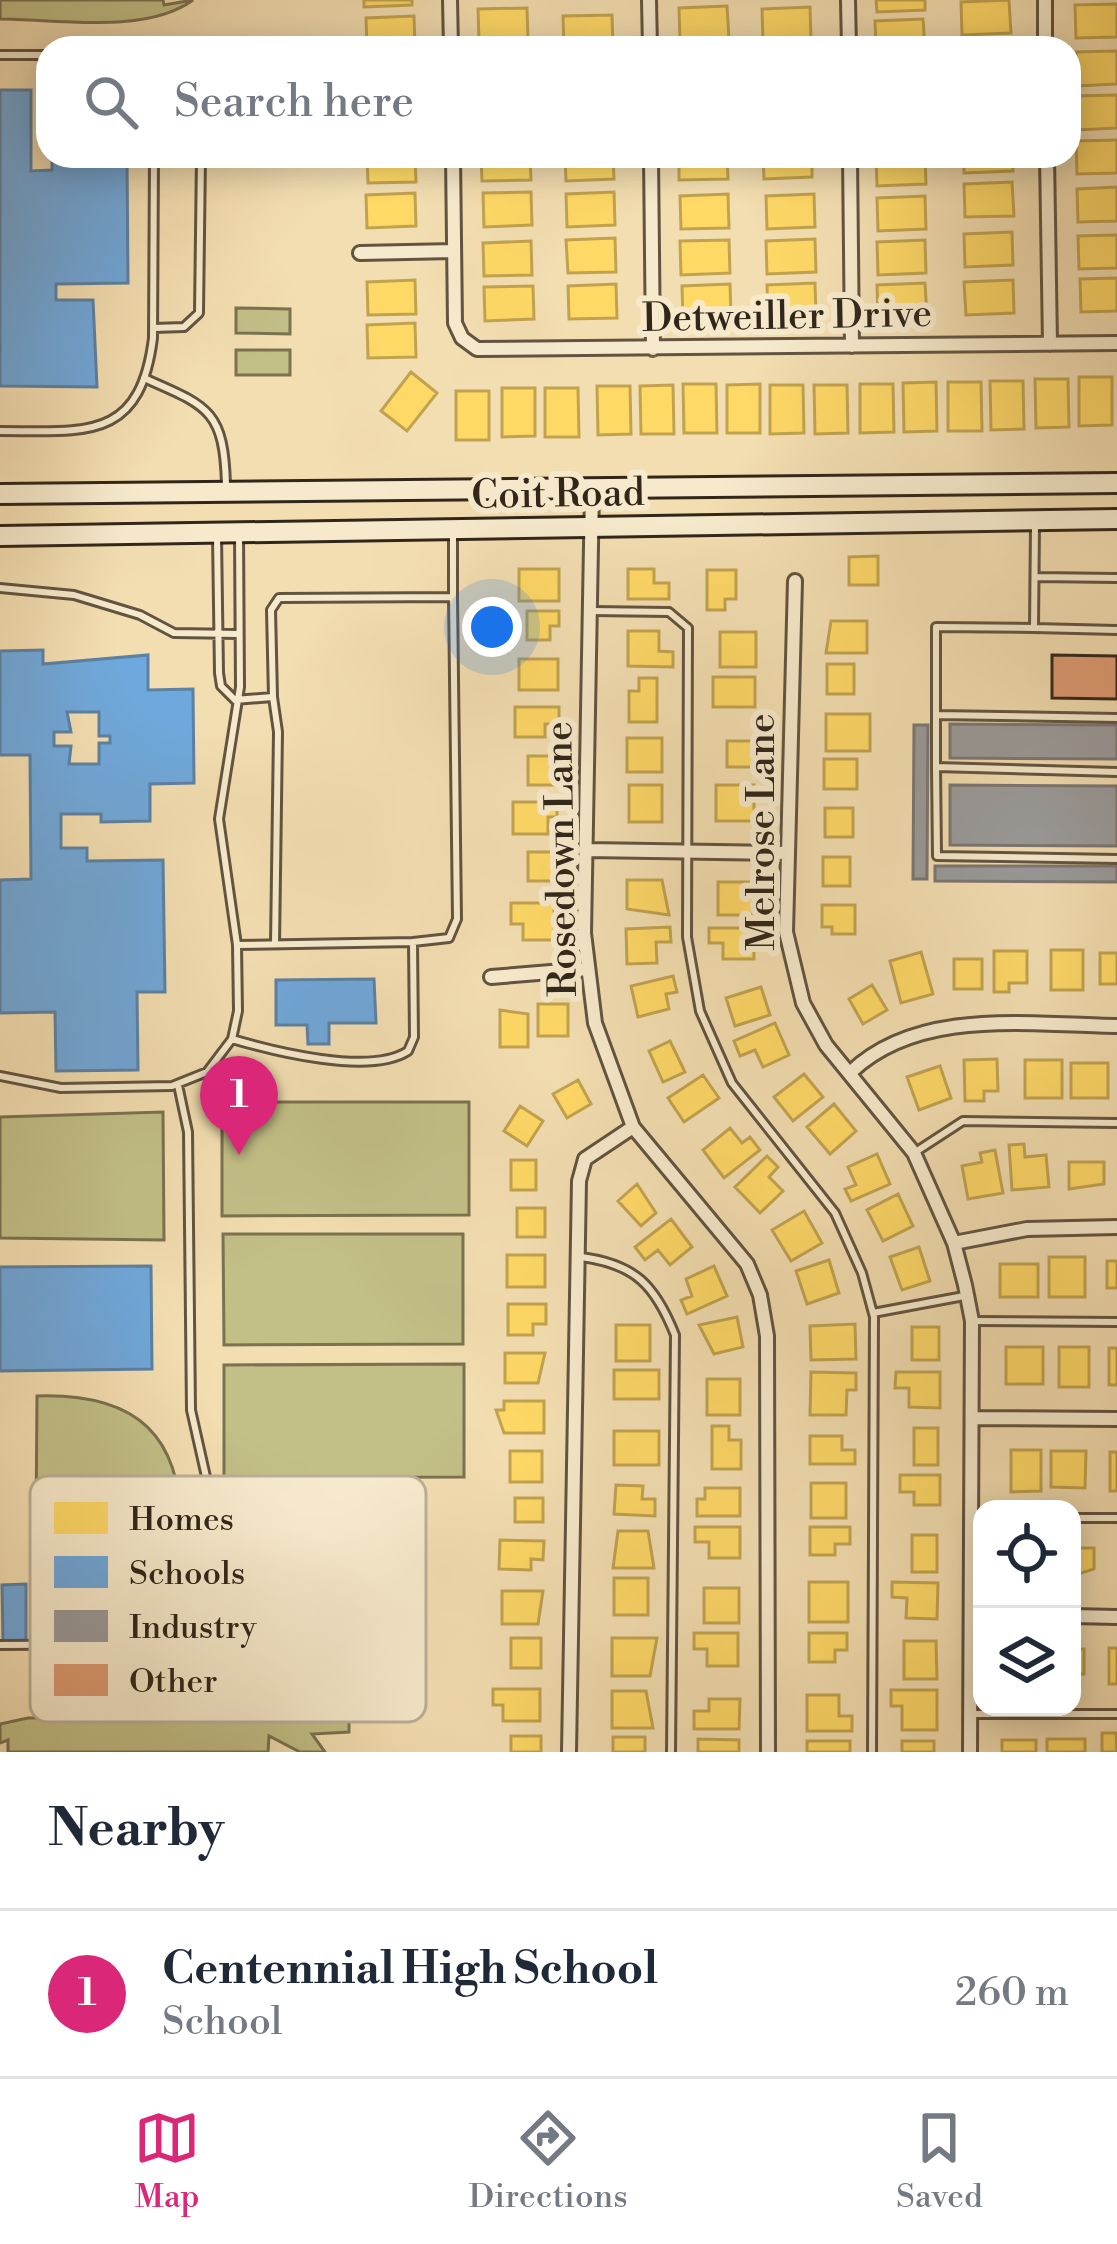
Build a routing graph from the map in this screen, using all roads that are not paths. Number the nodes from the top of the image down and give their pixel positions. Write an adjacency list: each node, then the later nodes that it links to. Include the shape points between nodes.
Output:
1 (451, 0): 5 (street)
2 (649, 0): 6 (street)
3 (848, 0): 7 (street)
4 (1045, 0): 8 (street)
5 (451, 36)
6 (650, 36)
7 (849, 36)
8 (1046, 36)
9 (36, 55): 10 (lane)
10 (0, 56)
11 (154, 168): 19 (lane)
12 (201, 168): 19 (lane, via 199,313 184,327)
13 (452, 168): 17 (street)
14 (651, 168): 23 (street)
15 (850, 168): 22 (street)
16 (1047, 168): 21 (street)
17 (454, 251): 18 (street); 23 (street, Detweiller Drive, via 462,338 489,351)
18 (360, 253)
19 (154, 328): 24 (lane)
20 (1117, 343): 21 (street, Detweiller Drive)
21 (1050, 344): 22 (street, Detweiller Drive)
22 (852, 346): 23 (street, Detweiller Drive)
23 (653, 349)
24 (143, 378): 25 (lane, via 109,425); 30 (lane, via 194,399 214,417)
25 (0, 431)
26 (1117, 483): 27 (main road, Coit Road)
27 (1035, 484): 28 (main road, Coit Road); 32 (main road)
28 (592, 490): 30 (main road, Coit Road); 33 (street, Rosedown Lane)
29 (0, 494): 30 (main road, Coit Road)
30 (226, 494): 34 (main road); 35 (main road)
31 (1117, 519): 32 (main road, Coit Road)
32 (1035, 521): 33 (main road, Coit Road); 38 (lane)
33 (592, 526): 36 (main road, Coit Road); 43 (street, Rosedown Lane)
34 (217, 530): 35 (main road, Coit Road); 37 (main road, Coit Road); 46 (lane)
35 (239, 530): 36 (main road, Coit Road); 47 (lane)
36 (453, 530): 42 (lane)
37 (0, 536)
38 (1036, 577): 39 (lane); 44 (lane)
39 (1117, 578)
40 (795, 581): 56 (street, Melrose Lane)
41 (0, 587): 46 (lane, via 74,595 174,633)
42 (453, 596): 48 (lane, via 279,598 271,610); 58 (lane, via 457,919 449,938)
43 (591, 611): 54 (street, Rosedown Lane); 55 (lane, via 669,612 686,623)
44 (1034, 628): 45 (lane); 50 (lane, via 936,627)
45 (1117, 630)
46 (218, 634): 47 (lane); 49 (lane, via 220,681)
47 (239, 634): 49 (lane)
48 (273, 697): 49 (lane); 60 (lane)
49 (235, 700): 59 (lane, via 219,835)
50 (936, 716): 51 (lane); 52 (lane)
51 (1117, 718)
52 (936, 767): 53 (lane); 57 (lane, via 938,856)
53 (1117, 772)
54 (588, 850): 55 (street); 61 (street, Rosedown Lane)
55 (688, 851): 56 (street); 75 (lane, via 690,958 711,1046 835,1213)
56 (788, 853): 65 (street, Melrose Lane, via 786,932 795,980 826,1045)
57 (1117, 859)
58 (413, 942): 60 (lane); 64 (lane, via 414,1040 402,1056 307,1059)
59 (238, 944): 60 (lane); 64 (lane)
60 (275, 944)
61 (586, 969): 62 (street); 69 (street, Rosedown Lane, via 602,1044)
62 (491, 977)
63 (1117, 1026): 65 (street, via 969,1024 898,1044)
64 (232, 1039): 67 (lane, via 207,1072)
65 (851, 1072): 70 (street, Melrose Lane)
66 (0, 1076): 67 (lane, via 61,1088)
67 (178, 1085): 80 (lane, via 188,1132 190,1410)
68 (1117, 1123): 70 (lane, via 963,1121)
69 (633, 1127): 73 (street, via 580,1167); 93 (street, Rosedown Lane, via 747,1264 764,1313)
70 (914, 1153): 72 (street, Melrose Lane)
71 (1117, 1227): 72 (street, via 1027,1228)
72 (954, 1243): 74 (street, Melrose Lane)
73 (578, 1256): 91 (street); 92 (lane, via 633,1272 674,1335)
74 (967, 1295): 75 (lane); 76 (street, Melrose Lane)
75 (873, 1313): 94 (lane)
76 (972, 1321): 77 (lane); 78 (street, Melrose Lane)
77 (1117, 1322)
78 (973, 1418): 79 (street); 81 (street, Melrose Lane)
79 (1117, 1419)
80 (206, 1476)
81 (976, 1500)
82 (1081, 1518): 83 (lane)
83 (1117, 1518)
84 (1081, 1616): 85 (street)
85 (1117, 1617)
86 (0, 1646): 87 (lane)
87 (30, 1646)
88 (973, 1672): 89 (street, Melrose Lane)
89 (970, 1714): 90 (lane); 95 (street, Melrose Lane)
90 (1117, 1714)
91 (569, 1752)
92 (671, 1752)
93 (768, 1752)
94 (872, 1752)
95 (970, 1752)

